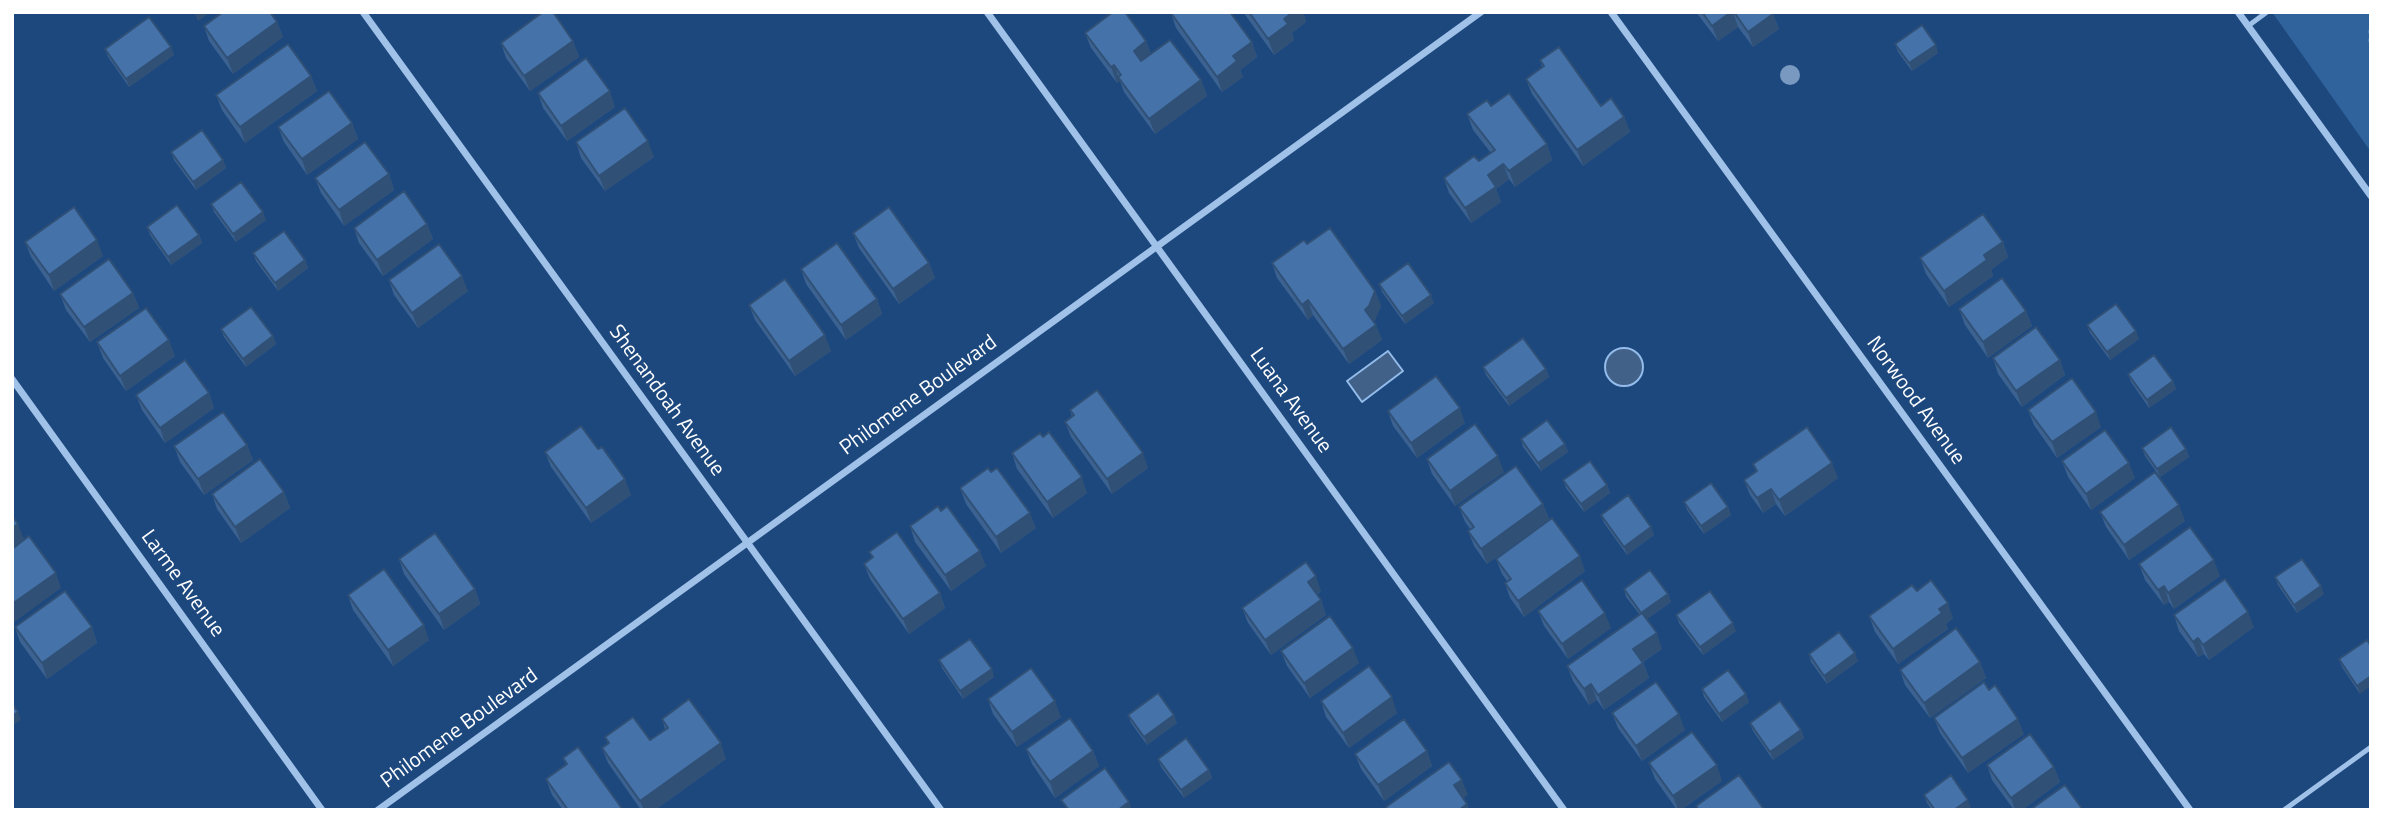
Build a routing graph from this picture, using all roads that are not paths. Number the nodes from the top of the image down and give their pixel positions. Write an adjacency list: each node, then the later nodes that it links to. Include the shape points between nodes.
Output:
1 (363, 12): 11 (street, Shenandoah Avenue)
2 (987, 12): 9 (street, Luana Avenue)
3 (1481, 12): 9 (street, Philomene Boulevard)
4 (1611, 12): 17 (street, Norwood Avenue)
5 (2238, 12): 7 (street)
6 (2267, 12): 7 (lane)
7 (2248, 26): 8 (street)
8 (2371, 196)
9 (1156, 246): 11 (street, Philomene Boulevard); 16 (street, Luana Avenue)
10 (12, 379): 13 (street, Larme Avenue)
11 (747, 542): 14 (street, Philomene Boulevard); 15 (street, Shenandoah Avenue)
12 (2371, 747): 18 (lane)
13 (322, 810)
14 (378, 810)
15 (941, 810)
16 (1564, 810)
17 (2190, 810)
18 (2284, 810)

